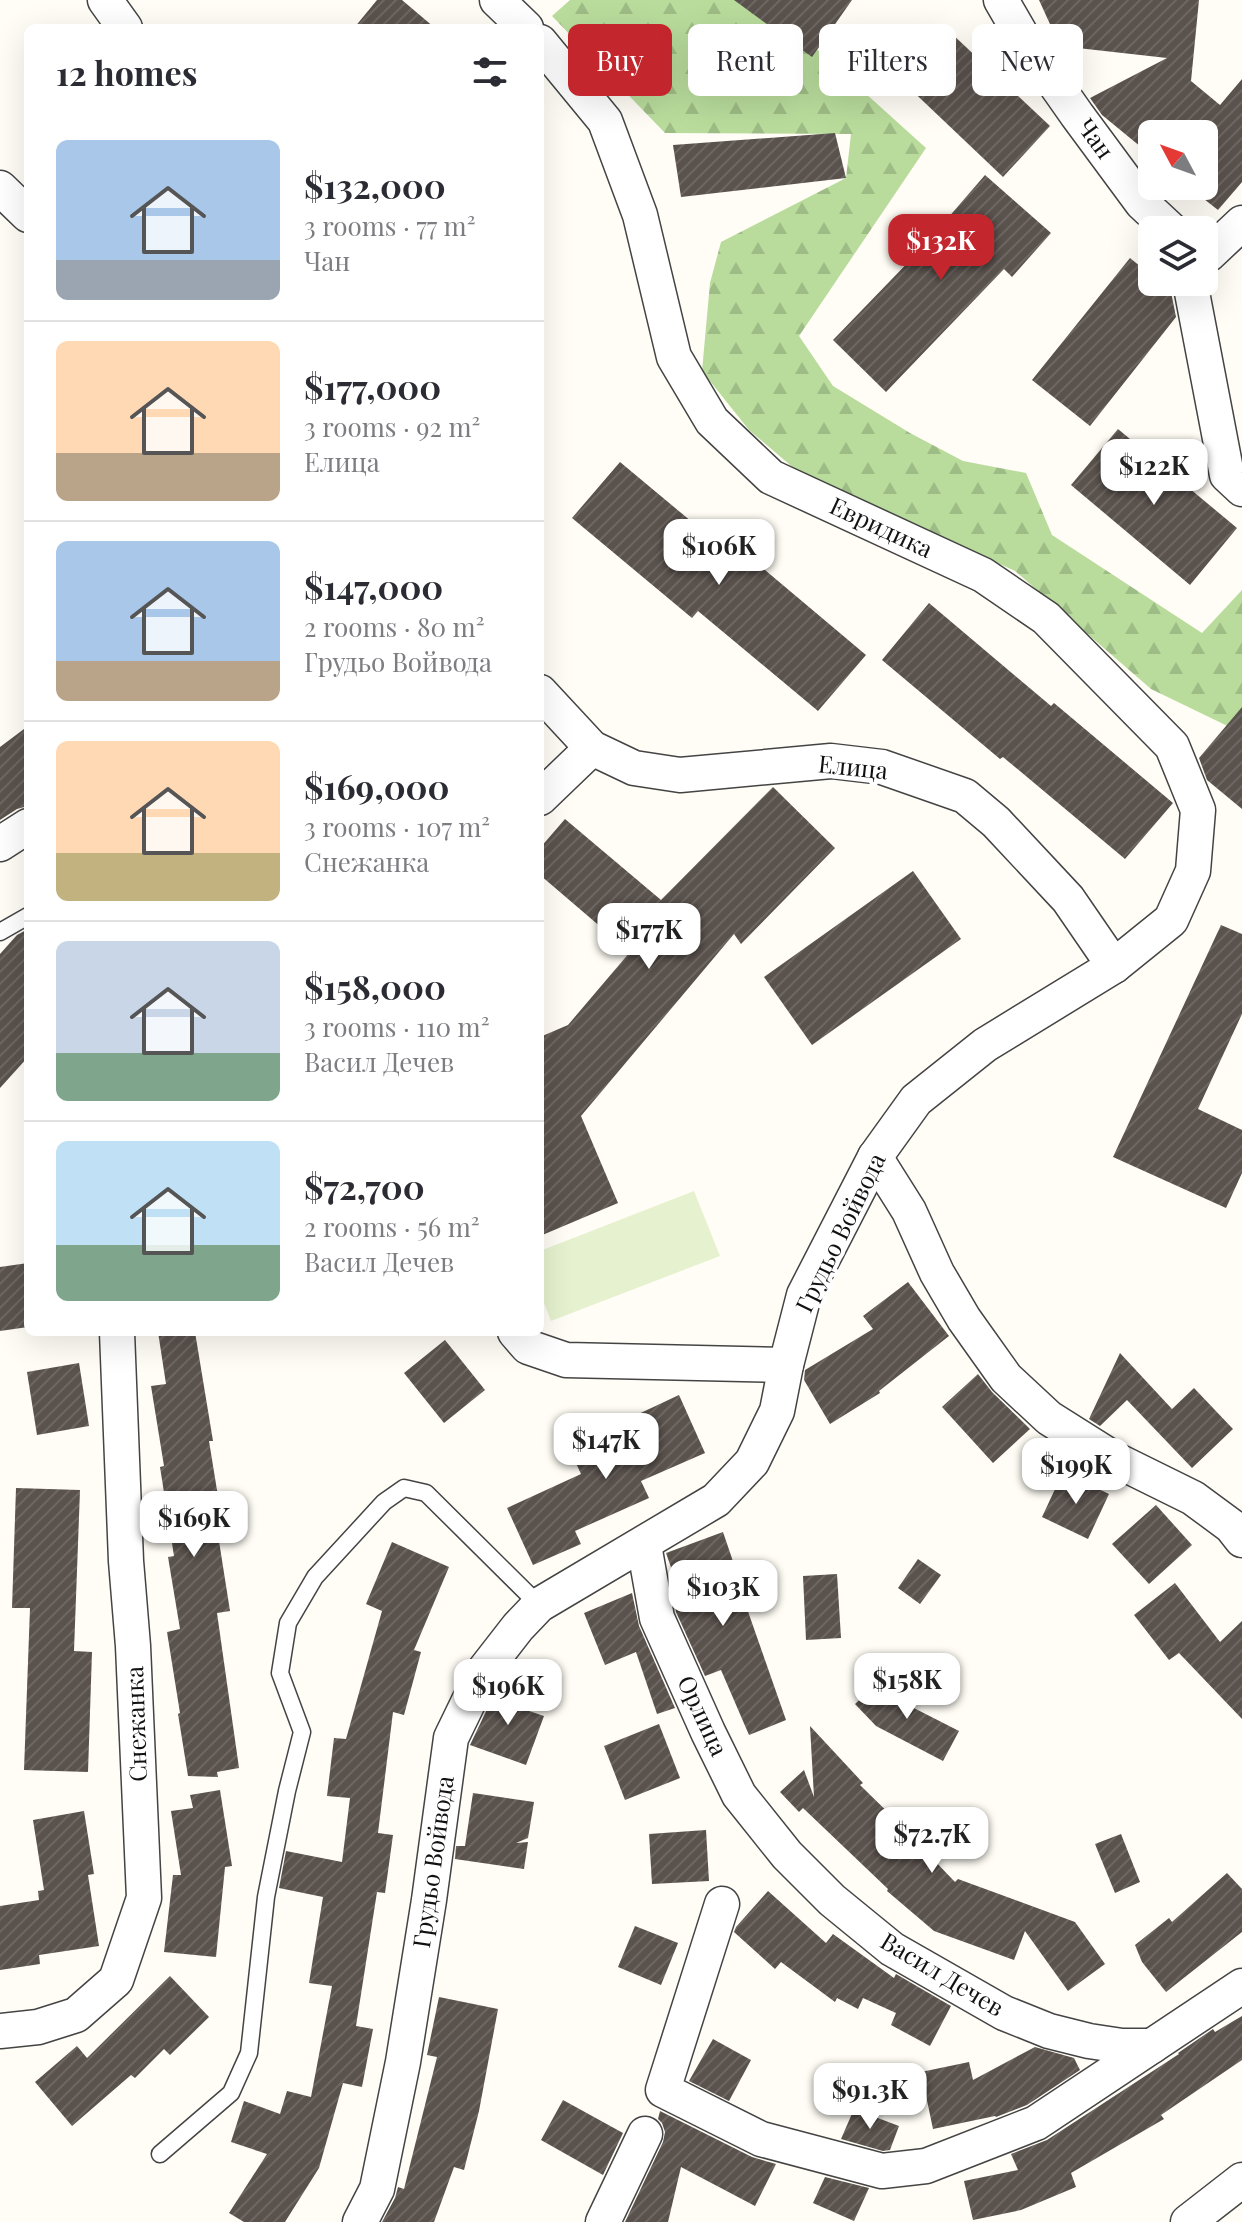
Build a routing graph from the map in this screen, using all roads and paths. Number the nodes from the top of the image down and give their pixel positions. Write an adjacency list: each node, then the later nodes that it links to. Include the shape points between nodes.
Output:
1 (105, 0): 4 (street)
2 (497, 0): 5 (street)
3 (1001, 0): 9 (street, Чан, via 1023,38)
4 (122, 24)
5 (522, 24)
6 (544, 47): 21 (street, Евридика, via 605,121 640,215 674,357 712,421 771,477 983,575 1046,618 1172,746 1198,810 1193,871 1171,920)
7 (0, 188): 8 (street)
8 (24, 211)
9 (1156, 216)
10 (1242, 223): 11 (street)
11 (1218, 246)
12 (1193, 296): 13 (street, via 1227,475)
13 (1242, 489)
14 (544, 696): 15 (street, Елица)
15 (592, 748): 16 (street); 21 (street, Елица, via 634,768 680,775 831,761 882,767 965,796 1068,899)
16 (544, 794)
17 (24, 829): 18 (street)
18 (0, 844)
19 (24, 918): 20 (lane)
20 (0, 932)
21 (1114, 966): 22 (street, Грудьо Войвода, via 973,1054 916,1100)
22 (875, 1157): 25 (street, Грудьо Войвода, via 804,1295); 26 (street, via 964,1319 1006,1378 1049,1418 1114,1459 1193,1498)
23 (117, 1336): 32 (street, Снежанка, via 144,1898 116,1980 76,2015)
24 (518, 1336): 25 (street, via 528,1347 566,1360)
25 (786, 1365): 27 (street, Грудьо Войвода, via 777,1411 752,1462 716,1500)
26 (1242, 1540)
27 (644, 1545): 28 (street, Грудьо Войвода); 29 (street, Орлица, via 657,1618)
28 (539, 1605): 35 (lane, via 426,1493 404,1488 384,1502 315,1577 288,1623 280,1673 302,1732 266,1897 249,2053 231,2093); 37 (street, Грудьо Войвода, via 483,1672 451,1738 403,2062 377,2189)
29 (739, 1795): 33 (street, Васил Дечев, via 798,1866 892,1949 1004,2013 1049,2031 1122,2046)
30 (722, 1904): 33 (street, via 663,2090 761,2139 882,2171 926,2166 1036,2123)
31 (1242, 1986): 33 (street)
32 (0, 2031)
33 (1152, 2046)
34 (645, 2134): 38 (street)
35 (160, 2154)
36 (1242, 2180): 39 (street)
37 (360, 2222)
38 (603, 2222)
39 (1188, 2222)

